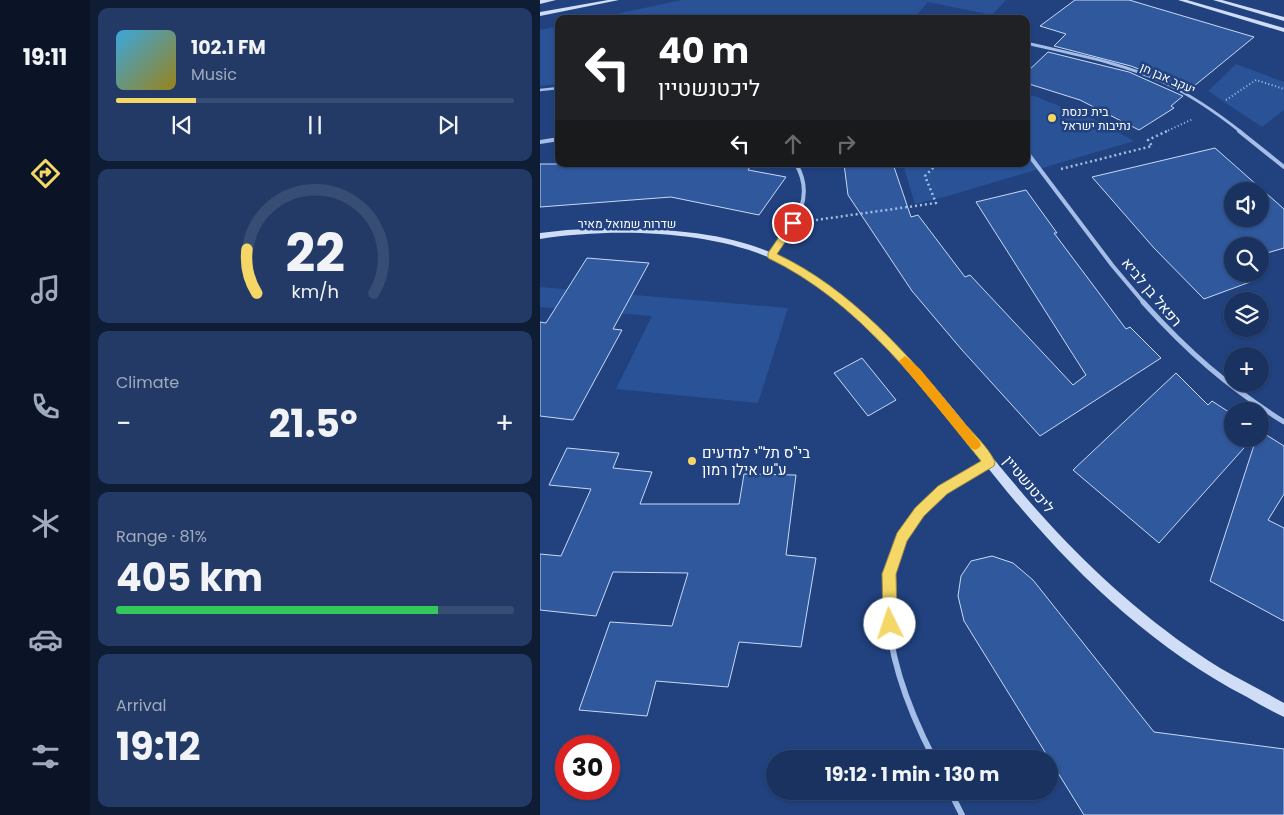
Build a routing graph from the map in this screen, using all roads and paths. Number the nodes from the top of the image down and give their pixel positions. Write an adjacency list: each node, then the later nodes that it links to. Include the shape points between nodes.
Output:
1 (553, 0): 5 (street)
2 (616, 0): 6 (street)
3 (1181, 0): 8 (street)
4 (1216, 0): 7 (street)
5 (540, 2)
6 (540, 14)
7 (1284, 20)
8 (1284, 30)
9 (1030, 44): 13 (street, יעקב אבן חן, via 1155,79)
10 (555, 88): 12 (lane)
11 (1284, 89): 13 (path, via 1256,80)
12 (540, 90)
13 (1212, 110): 19 (street, יעקב אבן חן); 20 (path, via 1148,140 1152,146)
14 (555, 140): 15 (street)
15 (540, 142)
16 (1030, 156): 20 (street, רפאל בן לביא)
17 (797, 167): 21 (street, via 804,181 805,196)
18 (934, 167): 21 (path, via 925,176 936,203)
19 (1284, 167)
20 (1043, 174): 24 (street, רפאל בן לביא, via 1139,299 1176,341 1219,379)
21 (793, 223): 23 (street)
22 (540, 236): 23 (street, שדרות שמואל מאיר, via 596,232 676,234 724,240)
23 (771, 256): 25 (street, ליכטנשטיין, via 820,283 874,330 916,372)
24 (1284, 422)
25 (989, 462): 26 (street, ליכטנשטיין, via 1053,537 1115,595 1178,647); 27 (street, via 942,490 920,512 902,538 889,574 888,607 894,658)
26 (1284, 710)
27 (929, 750)
28 (954, 800): 29 (street)
29 (962, 815)

